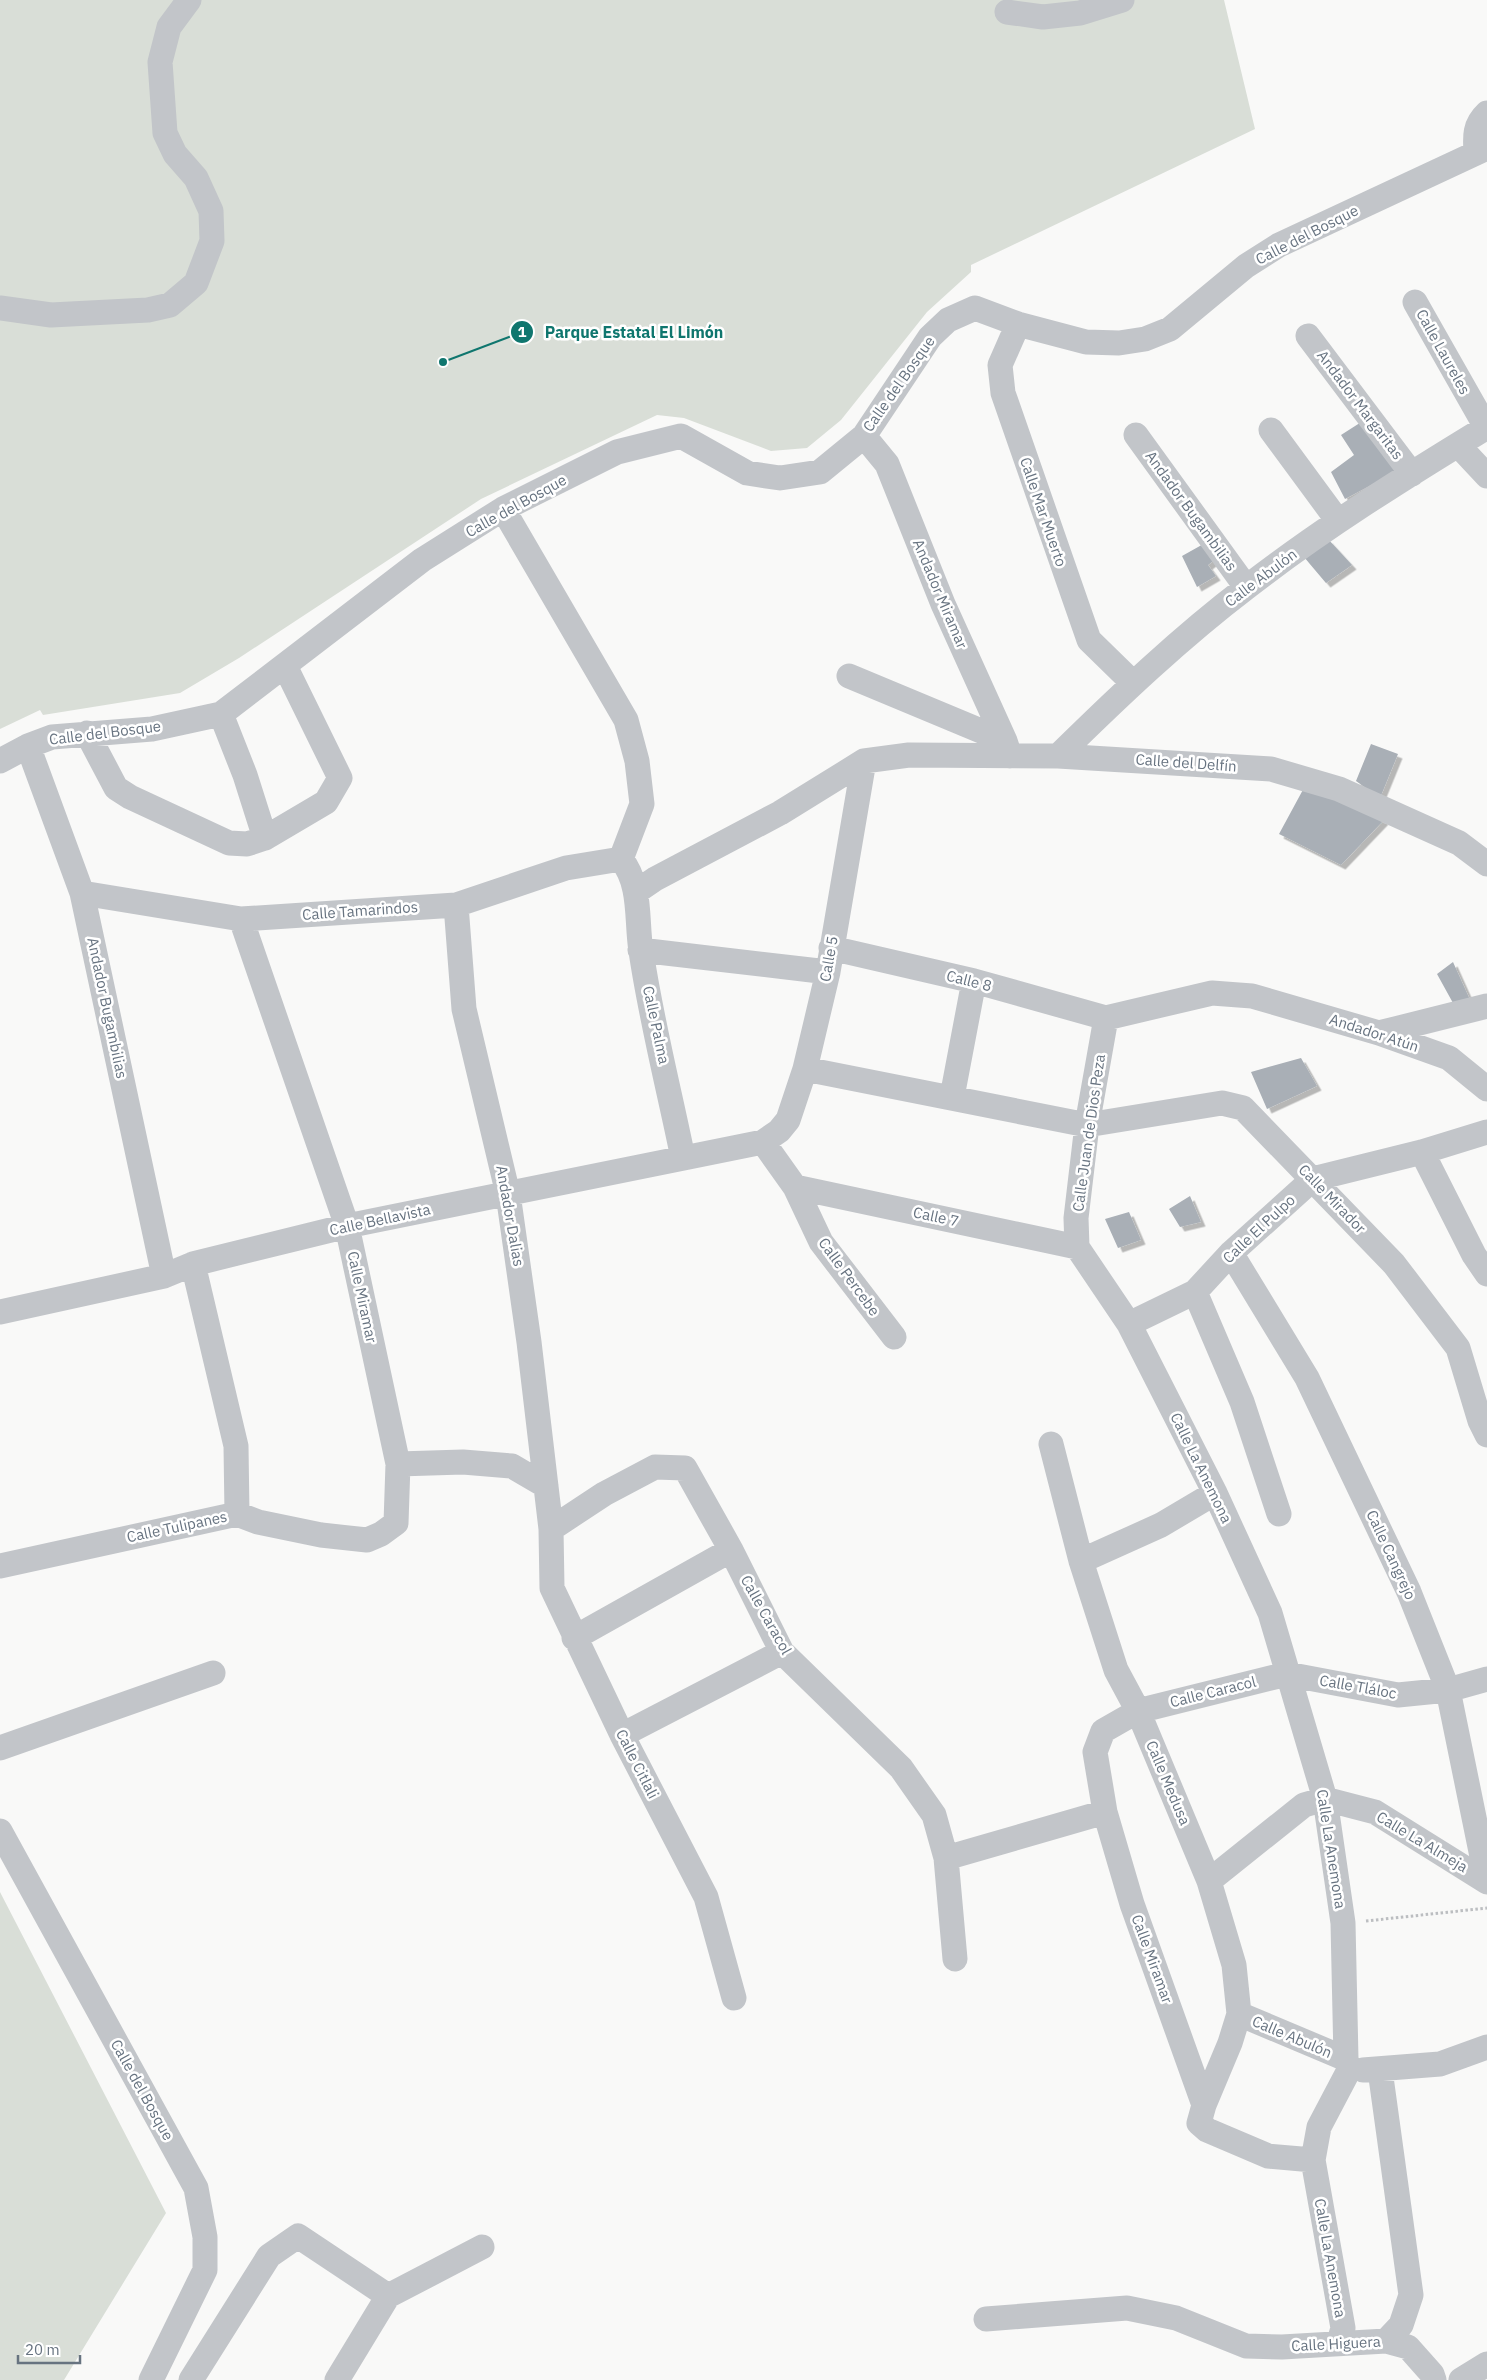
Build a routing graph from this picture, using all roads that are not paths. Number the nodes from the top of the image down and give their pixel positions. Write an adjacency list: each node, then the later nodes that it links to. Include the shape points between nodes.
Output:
1 (189, 0): 7 (street, via 169,27 160,62 165,133 175,154 196,178 211,210 212,241 196,283 170,305 148,310 51,315)
2 (1122, 0): 3 (street, via 1080,13 1043,17)
3 (1007, 12)
4 (1487, 113): 5 (street, via 1474,133)
5 (1482, 150): 8 (street, Calle del Bosque, via 1279,246 1246,266 1170,329 1145,339 1119,344 1086,342)
6 (1415, 302): 10 (street, Calle Laureles)
7 (0, 308)
8 (1018, 324): 13 (street, Calle del Bosque, via 975,308 948,320 930,337); 22 (street, Calle Mar Muerto, via 1000,365 1003,394 1089,640)
9 (1308, 336): 15 (street, Andador Margaritas)
10 (1487, 427): 14 (street, Calle Abulón)
11 (1271, 430): 18 (street)
12 (1136, 435): 19 (street, Andador Bugambilias)
13 (864, 436): 17 (street, Calle del Bosque, via 820,472 780,478 747,473 681,436 617,452); 26 (street, Andador Miramar, via 887,464 943,604)
14 (1458, 445): 15 (street, Calle Abulón); 16 (street)
15 (1412, 474): 18 (street, Calle Abulón)
16 (1487, 476)
17 (504, 509): 20 (street, Calle del Bosque, via 422,560); 31 (street, via 626,720 637,761 642,804)
18 (1338, 521): 19 (street, Calle Abulón)
19 (1246, 587): 22 (street, Calle Abulón)
20 (285, 666): 23 (street, Calle del Bosque); 30 (street, via 340,778 326,802)
21 (850, 676): 26 (street)
22 (1133, 682): 27 (street, Calle Abulón)
23 (221, 714): 24 (street, Calle del Bosque, via 152,730); 30 (street)
24 (88, 733): 25 (street, Calle del Bosque, via 52,737); 30 (street, via 116,788 130,797 229,843 247,844)
25 (28, 746): 28 (street, Calle del Bosque); 34 (street, Andador Bugambilias)
26 (1007, 749): 27 (street, Calle del Delfín); 29 (street, Calle del Delfín, via 909,755)
27 (1058, 756): 32 (street, Calle del Delfín, via 1271,768 1340,789 1459,843)
28 (0, 761)
29 (864, 762): 33 (street, via 780,813); 38 (street, Calle 5)
30 (265, 838)
31 (625, 863): 33 (street, Calle Palma); 35 (street, Calle Tamarindos, via 566,868)
32 (1487, 864)
33 (636, 892): 37 (street, Calle Palma)
34 (82, 893): 36 (street, Calle Tamarindos); 59 (street, Andador Bugambilias)
35 (456, 905): 36 (street, Calle Tamarindos); 53 (street, Andador Dalias, via 464,1010)
36 (241, 919): 54 (street, Calle Miramar)
37 (640, 950): 38 (street, Calle 8); 50 (street, Calle Palma)
38 (830, 960): 39 (street, Calle 8); 43 (street, Calle 5)
39 (974, 981): 41 (street, Calle 8); 45 (street)
40 (1487, 1006): 42 (street)
41 (1106, 1018): 42 (street, Andador Atún, via 1212,993 1252,996); 46 (street, Calle Juan de Dios Peza)
42 (1379, 1033): 44 (street, Andador Atún, via 1449,1058)
43 (805, 1069): 45 (street); 48 (street, Calle 5, via 788,1120)
44 (1487, 1089)
45 (952, 1097): 46 (street)
46 (1087, 1126): 51 (street, Calle Mirador, via 1222,1103 1243,1108); 55 (street, Calle Juan de Dios Peza, via 1076,1218)
47 (1487, 1132): 49 (street, Calle El Pulpo)
48 (763, 1142): 50 (street, Calle Bellavista); 52 (street, Calle Percebe)
49 (1422, 1152): 51 (street, Calle El Pulpo); 57 (street)
50 (683, 1158): 53 (street, Calle Bellavista)
51 (1313, 1179): 56 (street, Calle El Pulpo); 64 (street, Calle Mirador, via 1394,1264 1458,1348)
52 (795, 1188): 55 (street, Calle 7); 63 (street, Calle Percebe, via 821,1242)
53 (508, 1194): 54 (street, Calle Bellavista); 67 (street, Andador Dalias)
54 (347, 1226): 58 (street, Calle Bellavista); 66 (street, Calle Miramar)
55 (1077, 1247): 62 (street)
56 (1231, 1254): 60 (street, Calle El Pulpo); 81 (street, Calle Cangrejo, via 1306,1378 1409,1592)
57 (1483, 1260)
58 (193, 1264): 59 (street, Calle Bellavista); 69 (street, via 236,1446)
59 (164, 1276): 61 (street, Calle Bellavista)
60 (1195, 1292): 62 (street, Calle El Pulpo); 70 (street, via 1242,1402)
61 (1, 1308)
62 (1129, 1324): 68 (street, Calle La Anemona)
63 (894, 1337)
64 (1485, 1424)
65 (1052, 1444): 74 (street, Calle Medusa)
66 (398, 1464): 67 (street, via 463,1462 512,1466); 72 (street, Calle Miramar, via 396,1523)
67 (546, 1486): 71 (street, Andador Dalias)
68 (1215, 1493): 74 (street, via 1160,1525); 79 (street, Calle La Anemona, via 1270,1613)
69 (237, 1514): 72 (street, Calle Tulipanes, via 258,1522 321,1535 367,1540); 75 (street, Calle Tulipanes)
70 (1278, 1514)
71 (551, 1529): 73 (street, Calle Caracol, via 604,1494 655,1467 685,1468); 76 (street, Calle Citlali, via 552,1588)
72 (381, 1534)
73 (731, 1550): 76 (street); 77 (street, Calle Caracol)
74 (1081, 1561): 82 (street, Calle Medusa, via 1116,1670)
75 (0, 1566)
76 (574, 1638): 83 (street, Calle Citlali)
77 (782, 1652): 83 (street); 88 (street, Calle Caracol, via 901,1768 934,1815)
78 (212, 1674): 84 (street)
79 (1287, 1674): 81 (street, Calle Tláloc, via 1398,1695); 82 (street, Calle Caracol); 85 (street, Calle La Anemona)
80 (1487, 1679): 81 (street, Calle Tláloc)
81 (1448, 1690): 90 (street, Calle Cangrejo)
82 (1138, 1711): 86 (street, Calle Caracol, via 1103,1731 1095,1752); 89 (street, Calle Medusa)
83 (622, 1735): 92 (street, Calle Citlali, via 706,1897)
84 (0, 1748)
85 (1325, 1799): 89 (street, via 1304,1805); 90 (street, Calle La Almeja, via 1374,1812); 95 (street, Calle La Anemona, via 1343,1923)
86 (1105, 1812): 88 (street); 97 (street, Calle Miramar)
87 (0, 1831): 105 (street, Calle del Bosque, via 196,2188 205,2237 205,2270)
88 (946, 1858): 91 (street, Calle Caracol)
89 (1210, 1881): 93 (street, Calle Medusa, via 1234,1965)
90 (1487, 1882)
91 (955, 1959)
92 (734, 1998)
93 (1239, 2014): 95 (street, Calle Abulón); 97 (street, Calle Medusa)
94 (1487, 2047): 96 (street, Calle Abulón, via 1440,2064)
95 (1348, 2065): 96 (street, Calle Abulón); 98 (street, Calle La Anemona, via 1319,2127)
96 (1380, 2070): 102 (street, via 1410,2296 1401,2325)
97 (1202, 2114): 98 (street, via 1207,2130 1268,2156)
98 (1313, 2160): 103 (street, Calle La Anemona, via 1343,2328)
99 (482, 2247): 100 (street)
100 (388, 2296): 106 (street, via 298,2236 269,2256); 107 (street)
101 (986, 2319): 103 (street, Calle Higuera, via 1127,2308 1176,2318 1246,2346 1282,2347)
102 (1386, 2341): 103 (street, Calle Higuera, via 1366,2344); 108 (street, Calle Higuera, via 1408,2347)
103 (1339, 2342)
104 (1487, 2364): 109 (street)
105 (157, 2370): 106 (street)
106 (191, 2380)
107 (337, 2380)
108 (1434, 2380)
109 (1461, 2380)

